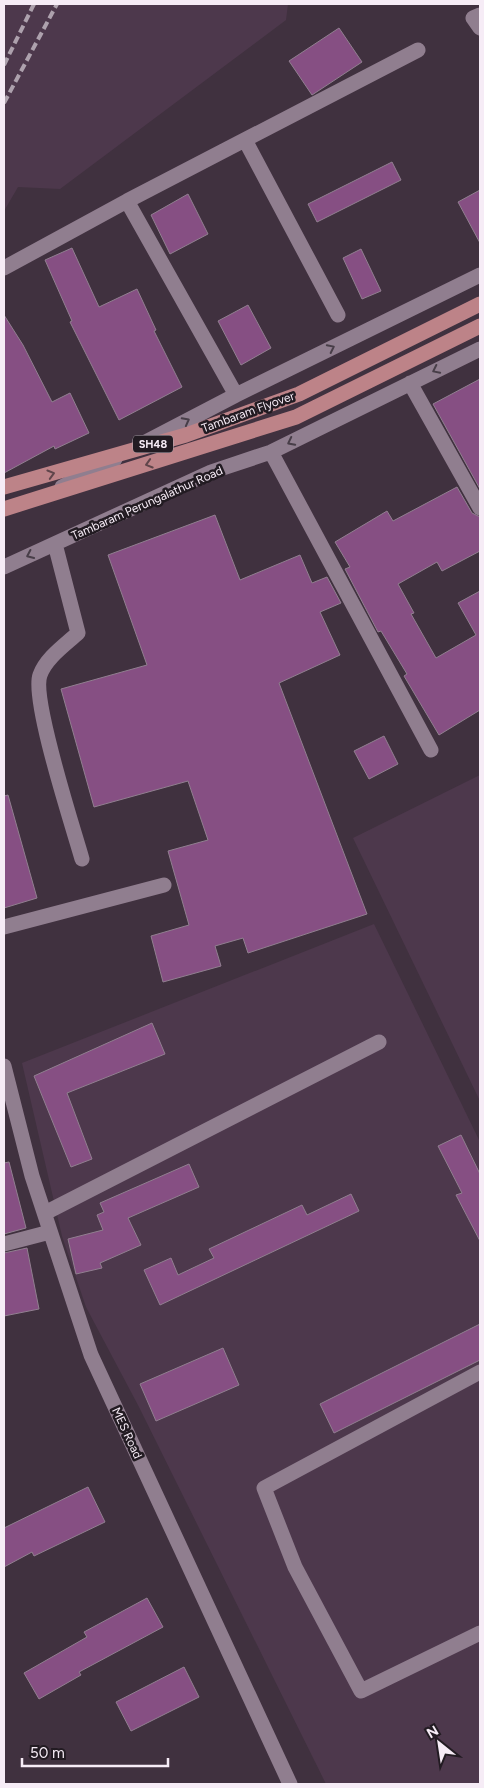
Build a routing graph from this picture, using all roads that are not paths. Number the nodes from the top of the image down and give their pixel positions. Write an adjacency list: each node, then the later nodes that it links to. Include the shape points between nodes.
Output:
1 (480, 14): 2 (street, via 473,18)
2 (480, 28)
3 (418, 50): 4 (street)
4 (245, 140): 5 (street); 9 (street)
5 (127, 201): 6 (street); 13 (street)
6 (4, 268)
7 (480, 275): 13 (street, one-way to 7)
8 (480, 304): 15 (main road, Tambaram Flyover / SH48, one-way to 8, via 186,435 299,394)
9 (338, 316)
10 (480, 326): 17 (main road, Tambaram Flyover / SH48, one-way to 17, via 296,418)
11 (480, 349): 12 (street, Tambaram Perungalathur Road, one-way to 12)
12 (410, 383): 14 (street, Tambaram Perungalathur Road, one-way to 14); 16 (street)
13 (236, 395): 18 (street, one-way to 13)
14 (271, 452): 19 (street, Tambaram Perungalathur Road, via 211,472); 21 (street)
15 (4, 487)
16 (480, 508)
17 (4, 509)
18 (4, 518)
19 (55, 544): 20 (street, Tambaram Perungalathur Road, one-way to 20); 22 (street, via 78,633 49,660 40,674 37,688 54,763)
20 (4, 568)
21 (431, 750)
22 (82, 859)
23 (164, 885): 24 (street)
24 (4, 927)
25 (379, 1042): 27 (street)
26 (4, 1066): 27 (street, MES Road, via 32,1176)
27 (45, 1213): 28 (street, MES Road)
28 (50, 1232): 29 (street); 32 (street, MES Road, via 90,1355)
29 (4, 1244)
30 (480, 1372): 31 (street, via 264,1488 295,1567 361,1691)
31 (480, 1633)
32 (290, 1784)

